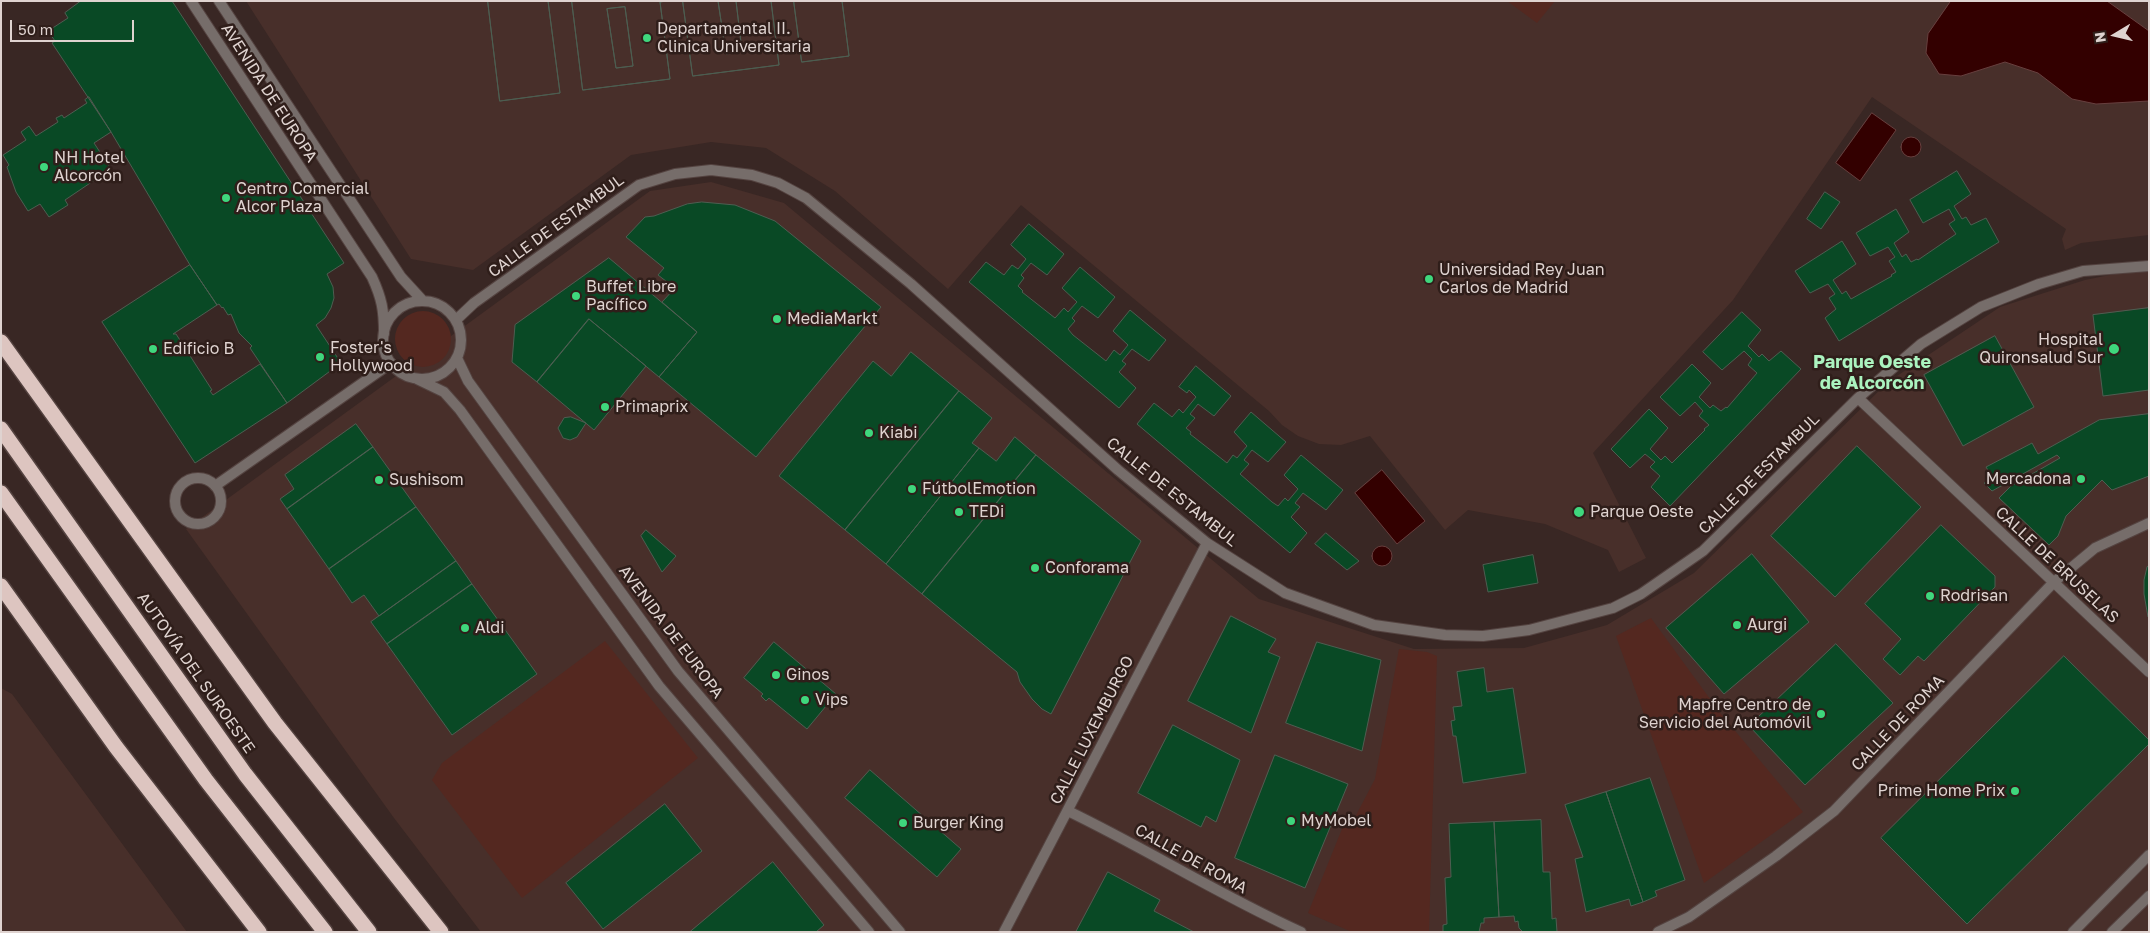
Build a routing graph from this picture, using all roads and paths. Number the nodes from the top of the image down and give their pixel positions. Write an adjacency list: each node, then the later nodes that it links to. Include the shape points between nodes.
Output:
1 (191, 1): 6 (street, AVENIDA DE EUROPA, via 372,277 382,299)
2 (219, 1): 4 (street, AVENIDA DE EUROPA, via 401,277)
3 (2149, 266): 11 (street, CALLE DE ESTAMBUL, via 2083,271 2038,284 1981,307 1921,344)
4 (423, 301): 5 (street, via 447,310); 6 (street, via 402,307 394,314)
5 (456, 320): 8 (street, via 461,346); 16 (street, CALLE DE ESTAMBUL, via 474,303 639,185 675,174 711,170 752,175 778,183 806,198 911,284 1116,469)
6 (384, 334): 9 (street, via 385,349)
7 (4, 344): 26 (highway, via 276,723)
8 (457, 358): 10 (street, via 440,375); 28 (street, AVENIDA DE EUROPA, via 472,387 678,671)
9 (391, 363): 10 (street, via 398,371); 13 (street)
10 (417, 379): 27 (street, via 444,392 460,410 660,686)
11 (1858, 398): 16 (street, CALLE DE ESTAMBUL, via 1703,551 1640,594 1613,608 1528,630 1483,636 1446,635 1374,625 1285,593); 17 (street, CALLE DE BRUSELAS)
12 (1, 429): 25 (highway, AUTOVÍA DEL SUROESTE, via 245,774)
13 (215, 486): 13 (street, via 208,480 196,478 182,485 175,499 179,514 198,524 213,519 221,505)
14 (1, 493): 24 (highway, via 206,780)
15 (2149, 523): 17 (street, CALLE DE ROMA, via 2095,548)
16 (1207, 542): 20 (street, CALLE LUXEMBURGO)
17 (2054, 582): 19 (street, CALLE DE BRUSELAS); 31 (street, CALLE DE ROMA, via 1834,811 1689,917)
18 (1, 586): 23 (highway, via 116,747)
19 (2149, 672)
20 (1068, 810): 29 (street, CALLE LUXEMBURGO); 30 (street, CALLE DE ROMA, via 1249,908)
21 (2149, 855): 32 (street)
22 (2149, 896): 33 (street)
23 (259, 932)
24 (325, 932)
25 (369, 932)
26 (441, 932)
27 (870, 932)
28 (900, 932)
29 (1004, 932)
30 (1302, 932)
31 (1658, 932)
32 (2073, 932)
33 (2112, 932)

